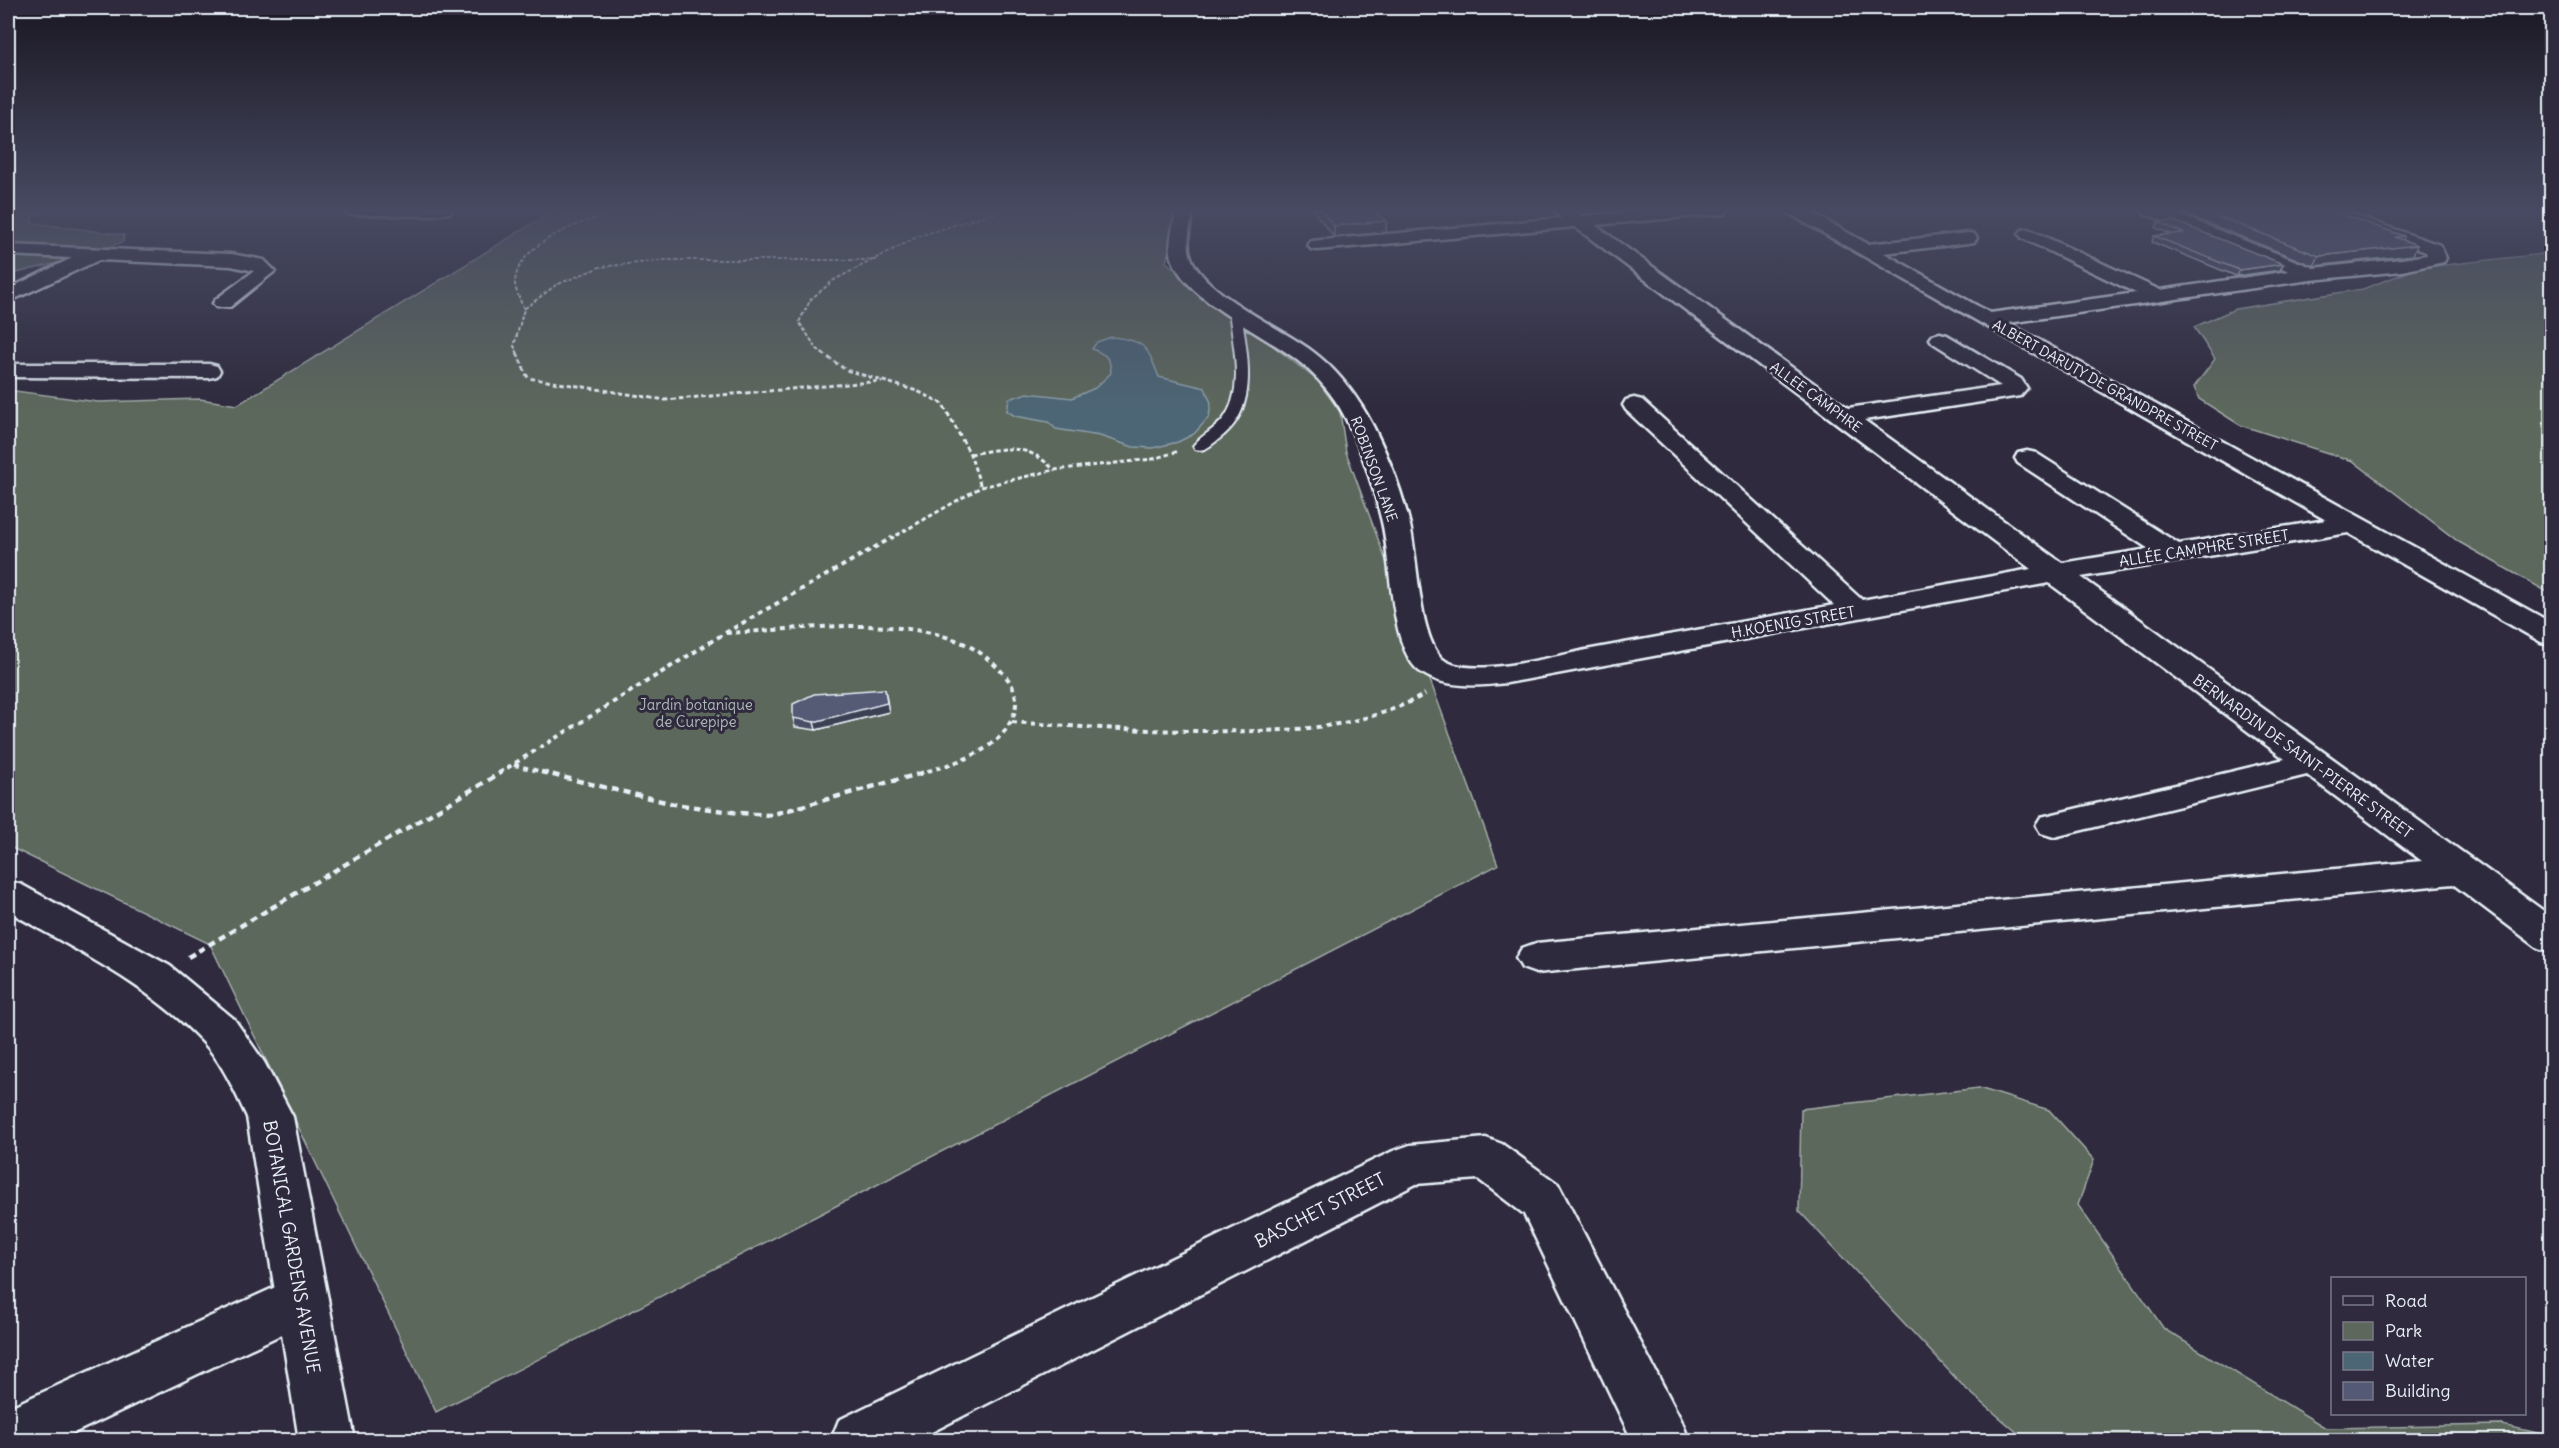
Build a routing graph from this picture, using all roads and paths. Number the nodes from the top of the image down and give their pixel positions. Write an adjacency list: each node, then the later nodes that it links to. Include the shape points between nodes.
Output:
1 (49, 277): 11 (street)
2 (259, 277): 13 (street)
3 (517, 277): 14 (path, via 514,283)
4 (577, 277): 14 (path, via 556,285)
5 (841, 277): 20 (path, via 811,298 799,321 817,349 846,370)
6 (1195, 277): 15 (street, ROBINSON LANE)
7 (1654, 277): 22 (street, ALLEE CAMPHRE)
8 (1912, 277): 16 (street, ALBERT DARUTY DE GRANDPRE STREET)
9 (2117, 277): 12 (street)
10 (2294, 277): 12 (street)
11 (8, 296)
12 (2160, 297): 16 (street)
13 (223, 303)
14 (524, 309): 20 (path, via 514,346 528,378 665,400)
15 (1240, 313): 23 (lane, via 1236,318 1243,378 1239,406 1229,423); 35 (street, ROBINSON LANE, via 1304,355 1334,381 1353,411 1395,521 1412,626 1422,656 1432,666)
16 (1987, 320): 28 (street, ALBERT DARUTY DE GRANDPRE STREET)
17 (1940, 339): 22 (street, via 2016,388)
18 (8, 371): 19 (street)
19 (209, 371)
20 (882, 381): 24 (path, via 942,403)
21 (1634, 405): 31 (street)
22 (1843, 416): 30 (street, ALLEE CAMPHRE)
23 (1200, 446): 26 (path, via 1153,459)
24 (970, 454): 26 (path, via 1022,449 1040,455); 27 (path)
25 (2028, 458): 29 (street)
26 (1054, 470): 27 (path)
27 (981, 487): 32 (path)
28 (2353, 524): 29 (street, ALLÉE CAMPHRE STREET); 33 (street, ALBERT DARUTY DE GRANDPRE STREET)
29 (2174, 553): 30 (street, ALLÉE CAMPHRE STREET)
30 (2055, 573): 31 (street, H.KOENIG STREET); 37 (street, BERNARDIN DE SAINT-PIERRE STREET)
31 (1856, 610): 34 (street, H.KOENIG STREET)
32 (725, 633): 36 (path, via 860,629 913,631 957,640 986,656 1008,679 1018,700); 38 (path)
33 (2552, 636)
34 (1531, 670): 35 (street, ROBINSON LANE, via 1468,675)
35 (1451, 672): 36 (path, via 1414,701 1379,714 1346,723 1289,730 1186,733)
36 (1012, 722): 38 (path, via 978,754 954,764 770,815 739,814 667,801)
37 (2314, 763): 39 (street); 40 (street, BERNARDIN DE SAINT-PIERRE STREET)
38 (513, 765): 44 (path)
39 (2054, 825)
40 (2459, 871): 42 (street, BERNARDIN DE SAINT-PIERRE STREET); 43 (street)
41 (8, 894): 44 (street, BOTANICAL GARDENS AVENUE)
42 (2552, 938)
43 (1536, 958)
44 (156, 977): 45 (street, BOTANICAL GARDENS AVENUE, via 219,1031 248,1074 270,1118)
45 (302, 1299): 46 (street); 47 (street, BOTANICAL GARDENS AVENUE)
46 (8, 1436)
47 (327, 1440)
48 (859, 1440): 49 (street, BASCHET STREET, via 1410,1164 1486,1158 1541,1199)
49 (1661, 1440)

